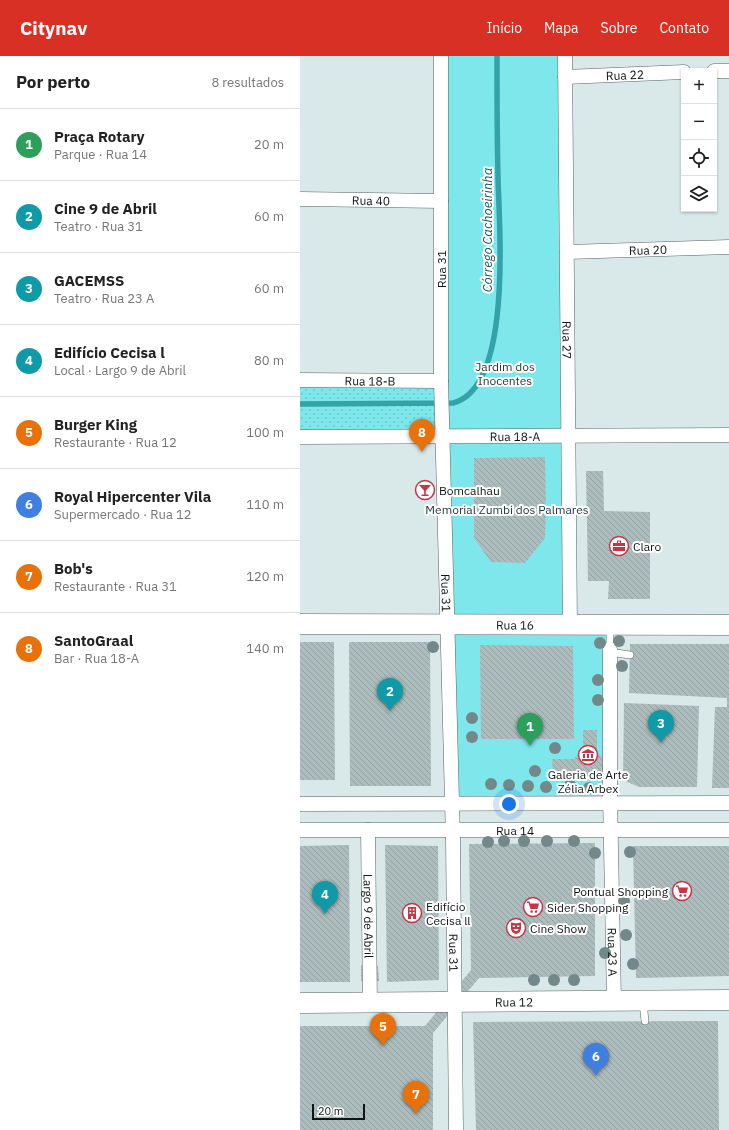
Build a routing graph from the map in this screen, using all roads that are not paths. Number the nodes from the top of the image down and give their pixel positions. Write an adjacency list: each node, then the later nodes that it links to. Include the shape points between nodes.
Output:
1 (441, 56): 8 (street, Rua 31)
2 (565, 56): 6 (street, Rua 27)
3 (717, 71): 4 (street)
4 (729, 71)
5 (681, 72): 6 (street, Rua 22)
6 (565, 77): 10 (street, Rua 27)
7 (300, 199): 8 (street, Rua 40)
8 (441, 201): 12 (street, Rua 31)
9 (729, 247): 10 (street, Rua 20)
10 (567, 252): 15 (street, Rua 27)
11 (300, 380): 12 (street, Rua 18-B)
12 (441, 384): 13 (street, Rua 31)
13 (442, 432): 15 (street, Rua 18-A); 16 (street, Rua 18-A); 18 (street, Rua 31)
14 (729, 435): 15 (street, Rua 18-A)
15 (569, 436): 19 (street, Rua 27)
16 (300, 437)
17 (300, 624): 18 (street, Rua 16)
18 (448, 624): 19 (street, Rua 16); 26 (street, Rua 31)
19 (570, 625): 20 (street, Rua 16)
20 (610, 625): 21 (street, Rua 16); 22 (lane)
21 (729, 625)
22 (610, 649): 23 (lane, via 616,653); 27 (street)
23 (630, 655)
24 (729, 803): 27 (street)
25 (300, 804): 26 (street)
26 (452, 804): 27 (street); 30 (street, Rua 31)
27 (610, 804): 31 (street, Rua 23 A)
28 (300, 830): 29 (street, Rua 14)
29 (368, 830): 30 (street, Rua 14); 39 (street, Largo 9 de Abril)
30 (453, 830): 31 (street, Rua 14); 37 (street, Rua 31)
31 (611, 830): 32 (street, Rua 14); 38 (street, Rua 23 A)
32 (729, 830)
33 (365, 981): 39 (lane, via 363,986)
34 (375, 981): 39 (lane)
35 (729, 1000): 36 (street, Rua 12)
36 (643, 1001): 38 (street, Rua 12); 41 (lane)
37 (456, 1002): 38 (street, Rua 12); 39 (street, Rua 12); 42 (street, Rua 31)
38 (614, 1002)
39 (370, 1003): 40 (street, Rua 12)
40 (300, 1004)
41 (645, 1021)
42 (456, 1130)

